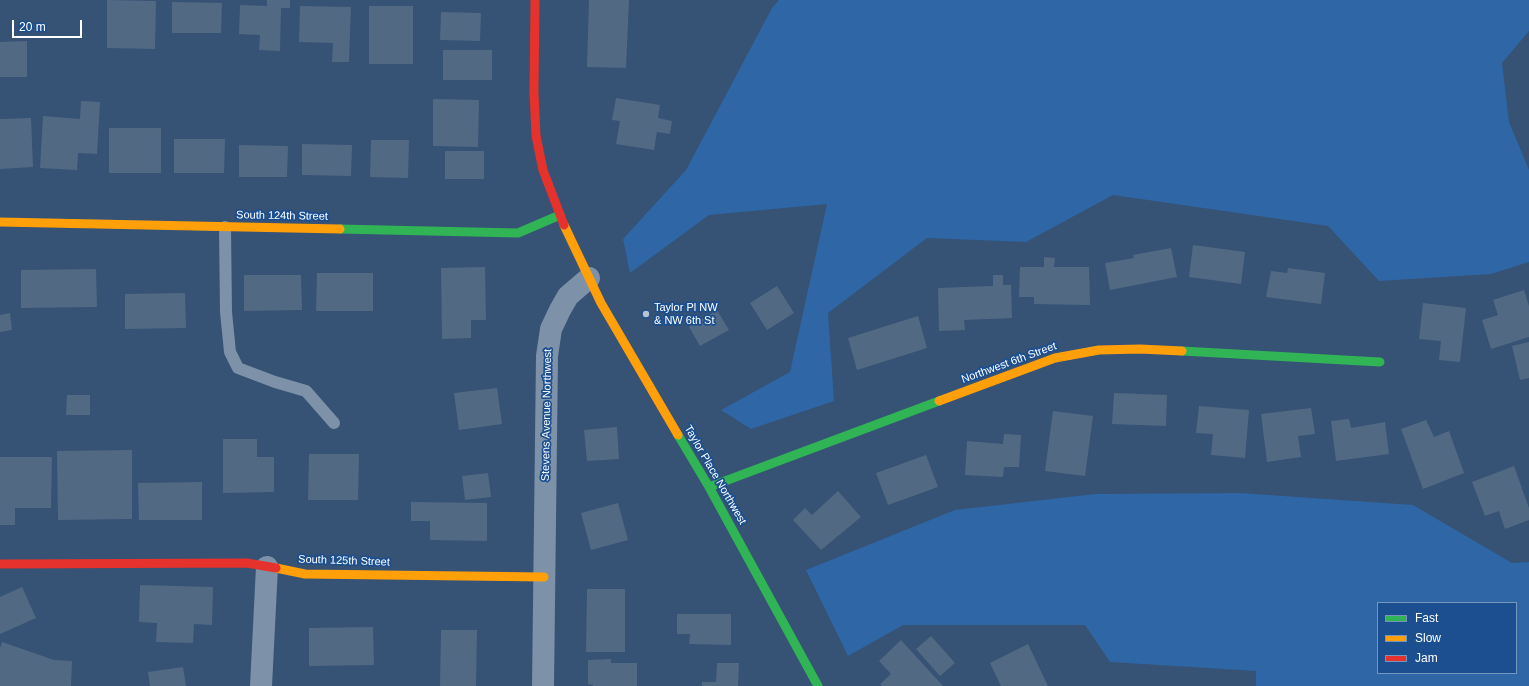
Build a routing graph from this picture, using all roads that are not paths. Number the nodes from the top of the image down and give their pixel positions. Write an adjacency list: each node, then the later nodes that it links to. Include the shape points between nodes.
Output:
1 (535, 0): 2 (street, via 536,136 543,170)
2 (560, 215): 4 (street, South 124th Street, via 518,233); 5 (street)
3 (0, 222): 4 (street, South 124th Street)
4 (225, 227): 7 (lane, via 226,312 230,352 238,368 306,391)
5 (589, 278): 8 (street, Taylor Place Northwest, via 601,303); 11 (street, Stevens Avenue Northwest, via 568,296 551,329 547,356)
6 (1380, 362): 8 (street, Northwest 6th Street, via 1140,350 1099,350 1055,358)
7 (334, 423)
8 (709, 487): 12 (street, Taylor Place Northwest)
9 (0, 564): 10 (street, South 125th Street, via 247,563)
10 (267, 567): 11 (street, South 125th Street, via 305,574); 13 (street)
11 (544, 577): 14 (street, Stevens Avenue Northwest)
12 (814, 683)
13 (261, 686)
14 (543, 686)

